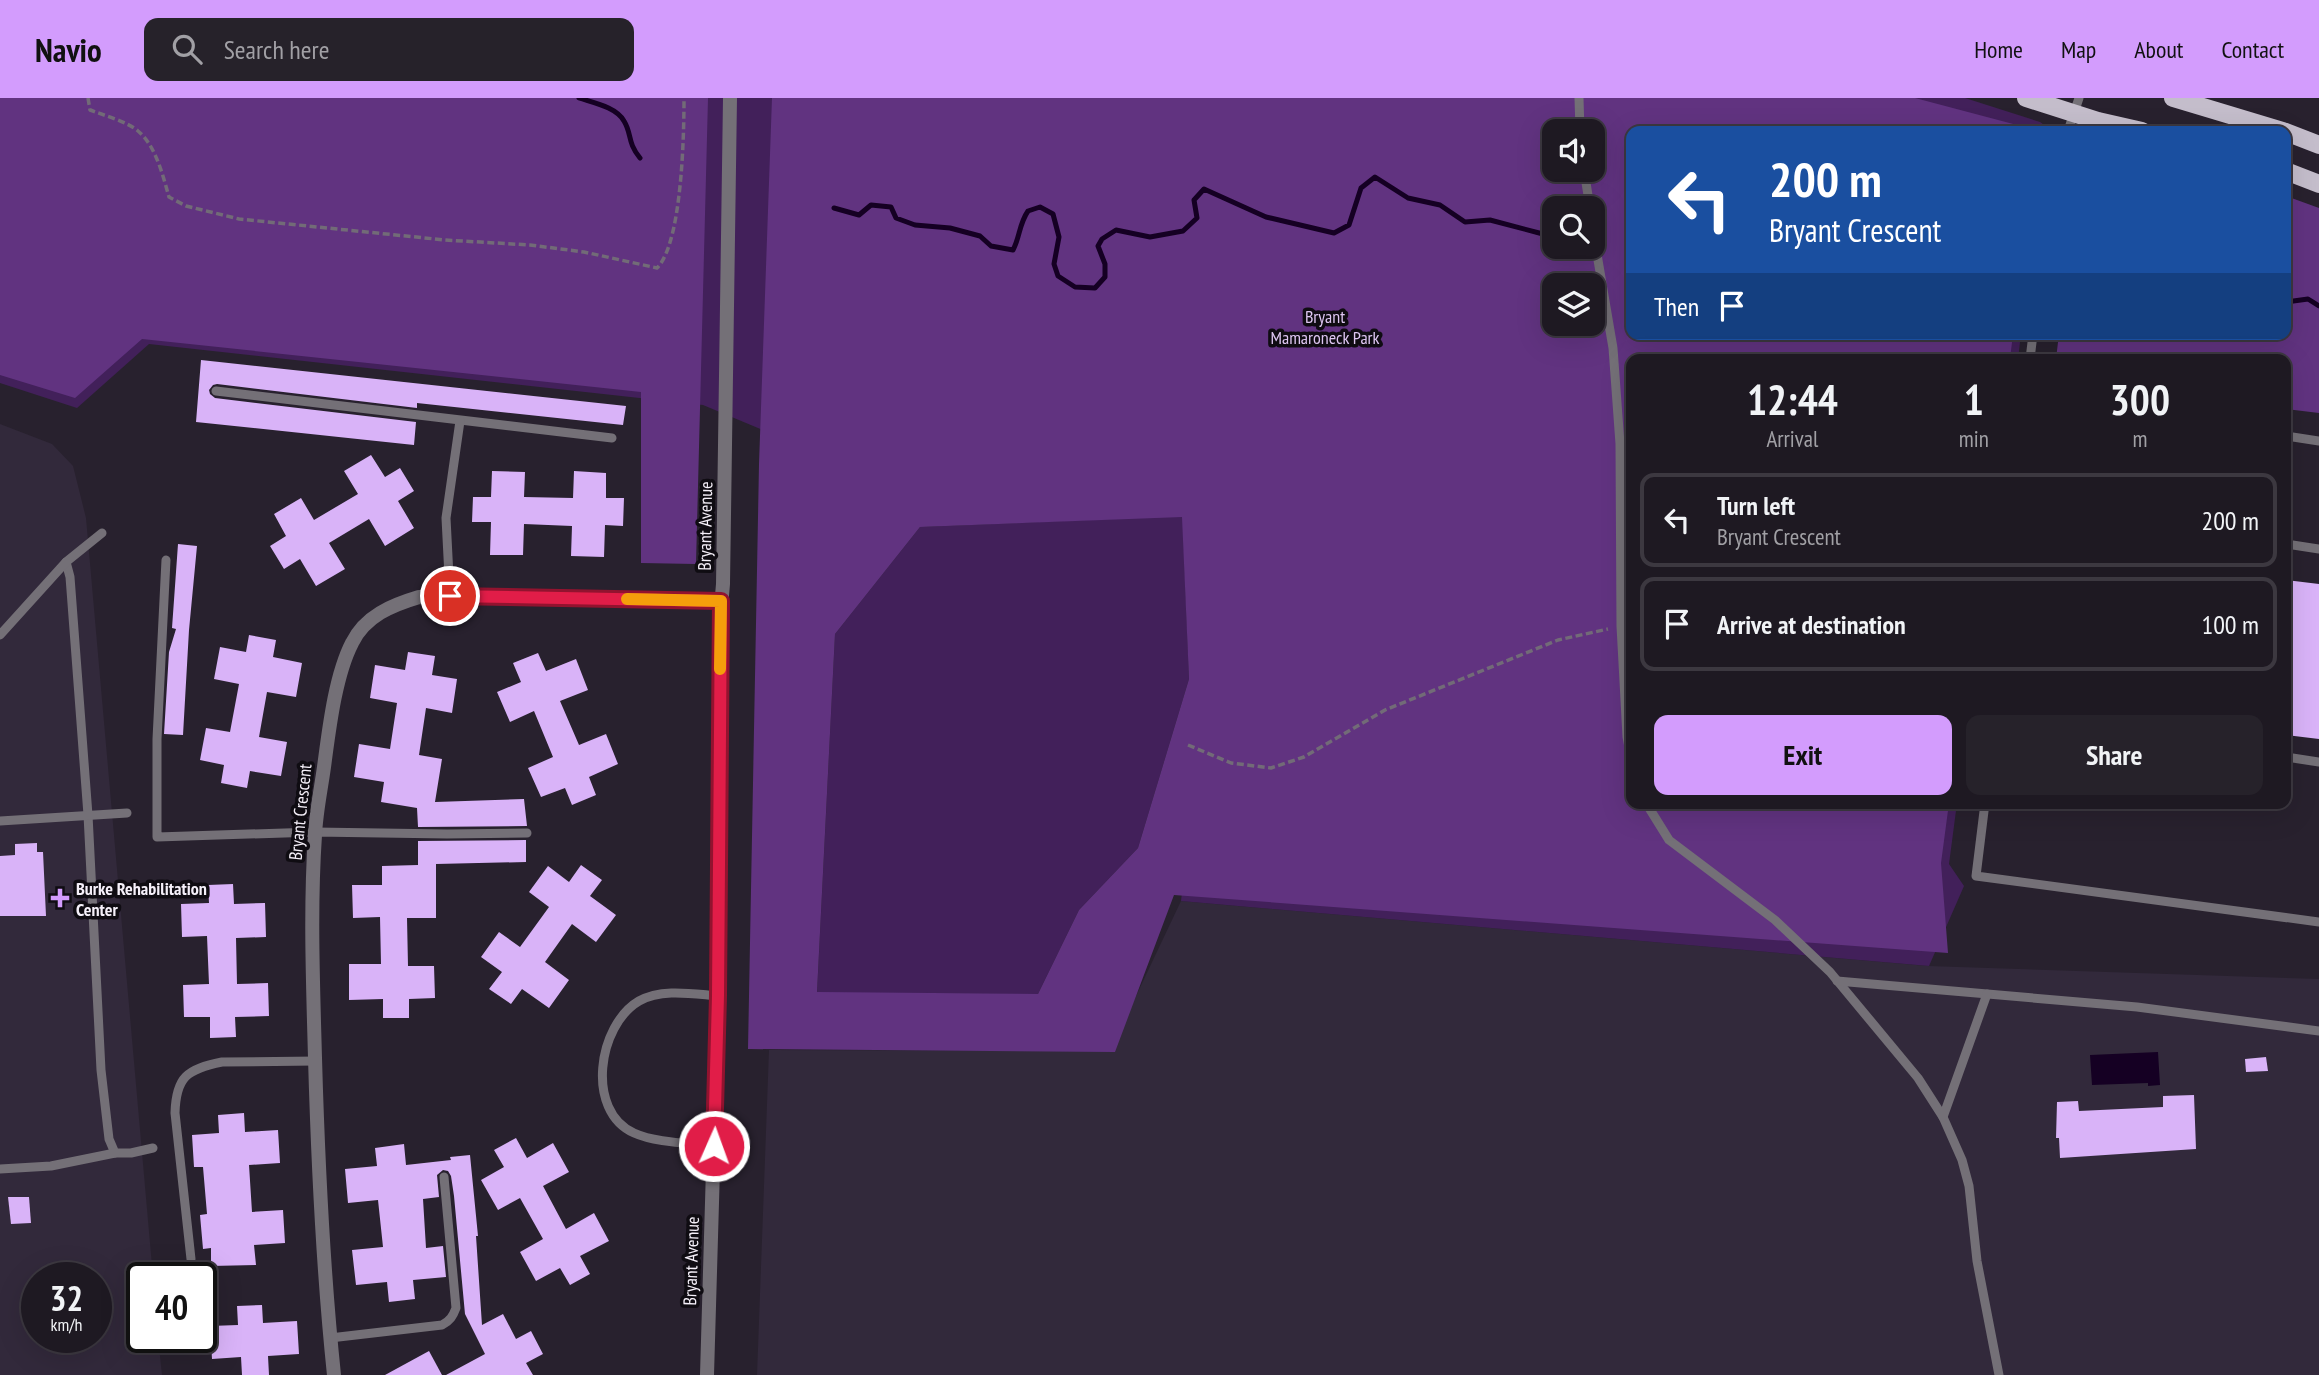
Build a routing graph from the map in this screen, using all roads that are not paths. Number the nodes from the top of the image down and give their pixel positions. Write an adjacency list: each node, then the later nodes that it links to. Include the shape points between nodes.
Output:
1 (730, 98): 27 (street, Bryant Avenue)
2 (1579, 98): 7 (lane)
3 (2026, 98): 6 (main road)
4 (2173, 98): 5 (main road)
5 (2204, 102): 10 (main road)
6 (2076, 105): 8 (lane); 9 (main road)
7 (1580, 119)
8 (2070, 126)
9 (2129, 126)
10 (2268, 126)
11 (2291, 135): 12 (main road)
12 (2319, 145)
13 (2291, 172): 14 (main road)
14 (2319, 184)
15 (1598, 259): 29 (lane, via 1612,348 1620,444 1620,626)
16 (216, 391): 17 (lane)
17 (460, 421): 19 (lane); 26 (lane, via 446,518)
18 (2291, 437): 20 (lane)
19 (612, 438)
20 (2319, 441)
21 (102, 533): 25 (lane)
22 (2291, 545): 23 (lane)
23 (2319, 548)
24 (166, 560): 37 (lane, via 157,837)
25 (66, 562): 28 (lane); 35 (lane, via 71,577)
26 (450, 596): 27 (street, Bryant Crescent); 37 (street, Bryant Crescent, via 393,604 373,617 351,644 328,737)
27 (721, 601): 42 (street, Bryant Avenue)
28 (0, 635)
29 (1626, 721)
30 (2291, 758): 31 (lane)
31 (2319, 762)
32 (1650, 809): 40 (lane, via 1669,840 1775,920)
33 (1984, 809): 39 (lane, via 1976,876)
34 (127, 813): 35 (lane)
35 (88, 815): 36 (lane); 48 (lane, via 101,1070 109,1139)
36 (0, 821)
37 (315, 832): 38 (lane); 44 (street, Bryant Crescent, via 311,912)
38 (527, 833)
39 (2319, 922)
40 (1837, 981): 41 (lane); 45 (lane, via 1918,1078)
41 (1987, 994): 43 (lane, via 2137,1007); 45 (lane)
42 (718, 996): 46 (street, Bryant Avenue); 46 (lane, via 657,994 640,1001 615,1024 602,1079 613,1114 635,1134)
43 (2319, 1031)
44 (316, 1061): 51 (lane, via 222,1062 191,1072 180,1082 175,1112); 52 (street, Bryant Crescent)
45 (1943, 1117): 55 (lane, via 1969,1186 1977,1261)
46 (714, 1146): 54 (street, Bryant Avenue)
47 (153, 1148): 48 (lane)
48 (115, 1153): 49 (lane, via 51,1166)
49 (0, 1169)
50 (444, 1177): 52 (lane, via 456,1308 453,1316 442,1325)
51 (191, 1259)
52 (330, 1338): 53 (street, Bryant Crescent)
53 (334, 1375)
54 (707, 1375)
55 (1999, 1375)

